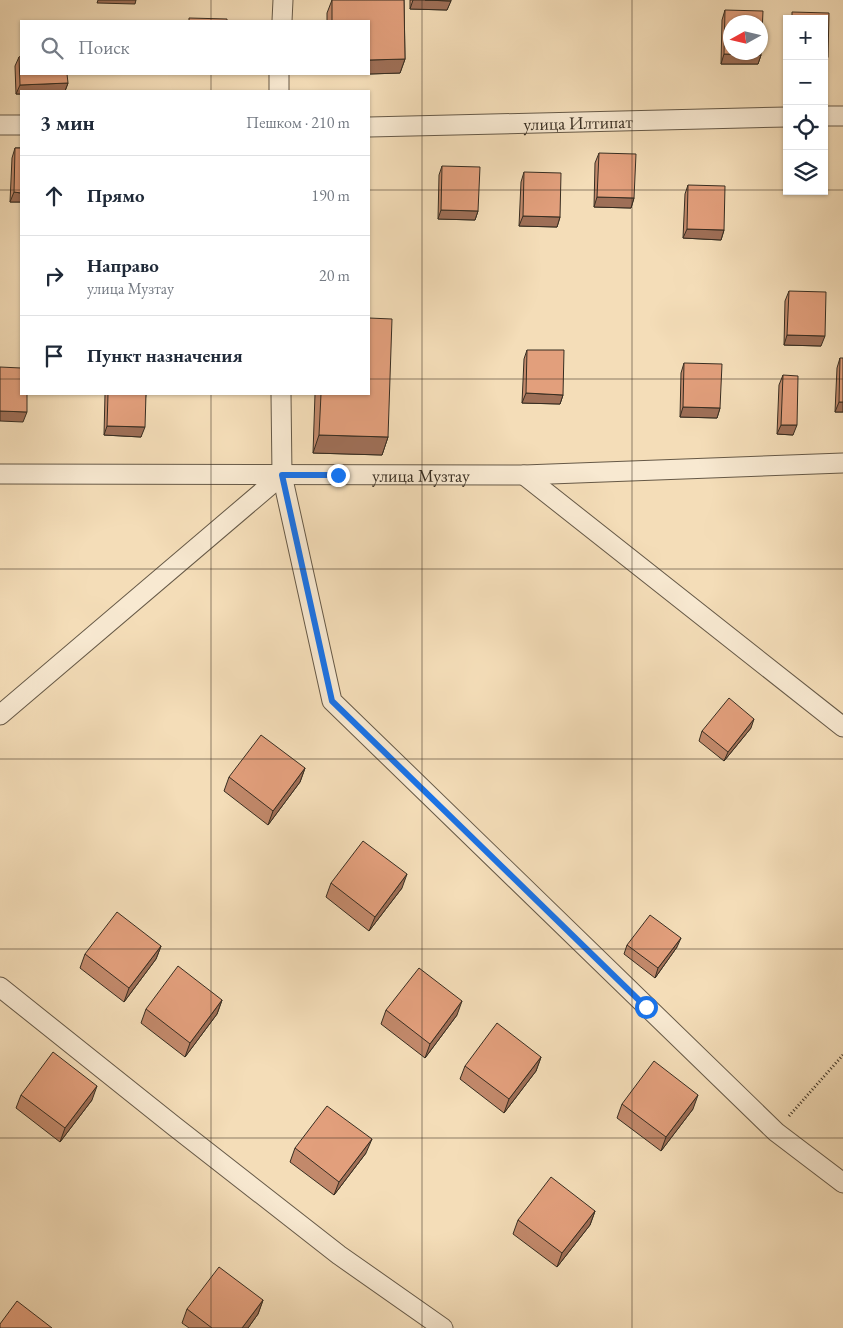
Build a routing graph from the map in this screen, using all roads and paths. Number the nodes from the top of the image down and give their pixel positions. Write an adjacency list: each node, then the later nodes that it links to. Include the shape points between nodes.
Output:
1 (283, 0): 2 (street)
2 (282, 20)
3 (280, 75): 4 (street)
4 (279, 90)
5 (828, 116): 6 (street)
6 (843, 116)
7 (783, 117): 10 (street, улица Илтипат)
8 (0, 125): 9 (street)
9 (20, 125)
10 (370, 128)
11 (281, 395): 14 (street)
12 (843, 463): 15 (street, улица Музтау)
13 (0, 474): 14 (street, улица Музтау)
14 (282, 475): 15 (street, улица Музтау); 16 (street); 20 (street, via 332,701)
15 (524, 475): 17 (street)
16 (0, 715)
17 (843, 727)
18 (0, 987): 22 (street, via 339,1255)
19 (843, 1055): 20 (path)
20 (775, 1132): 21 (street)
21 (843, 1183)
22 (442, 1328)

